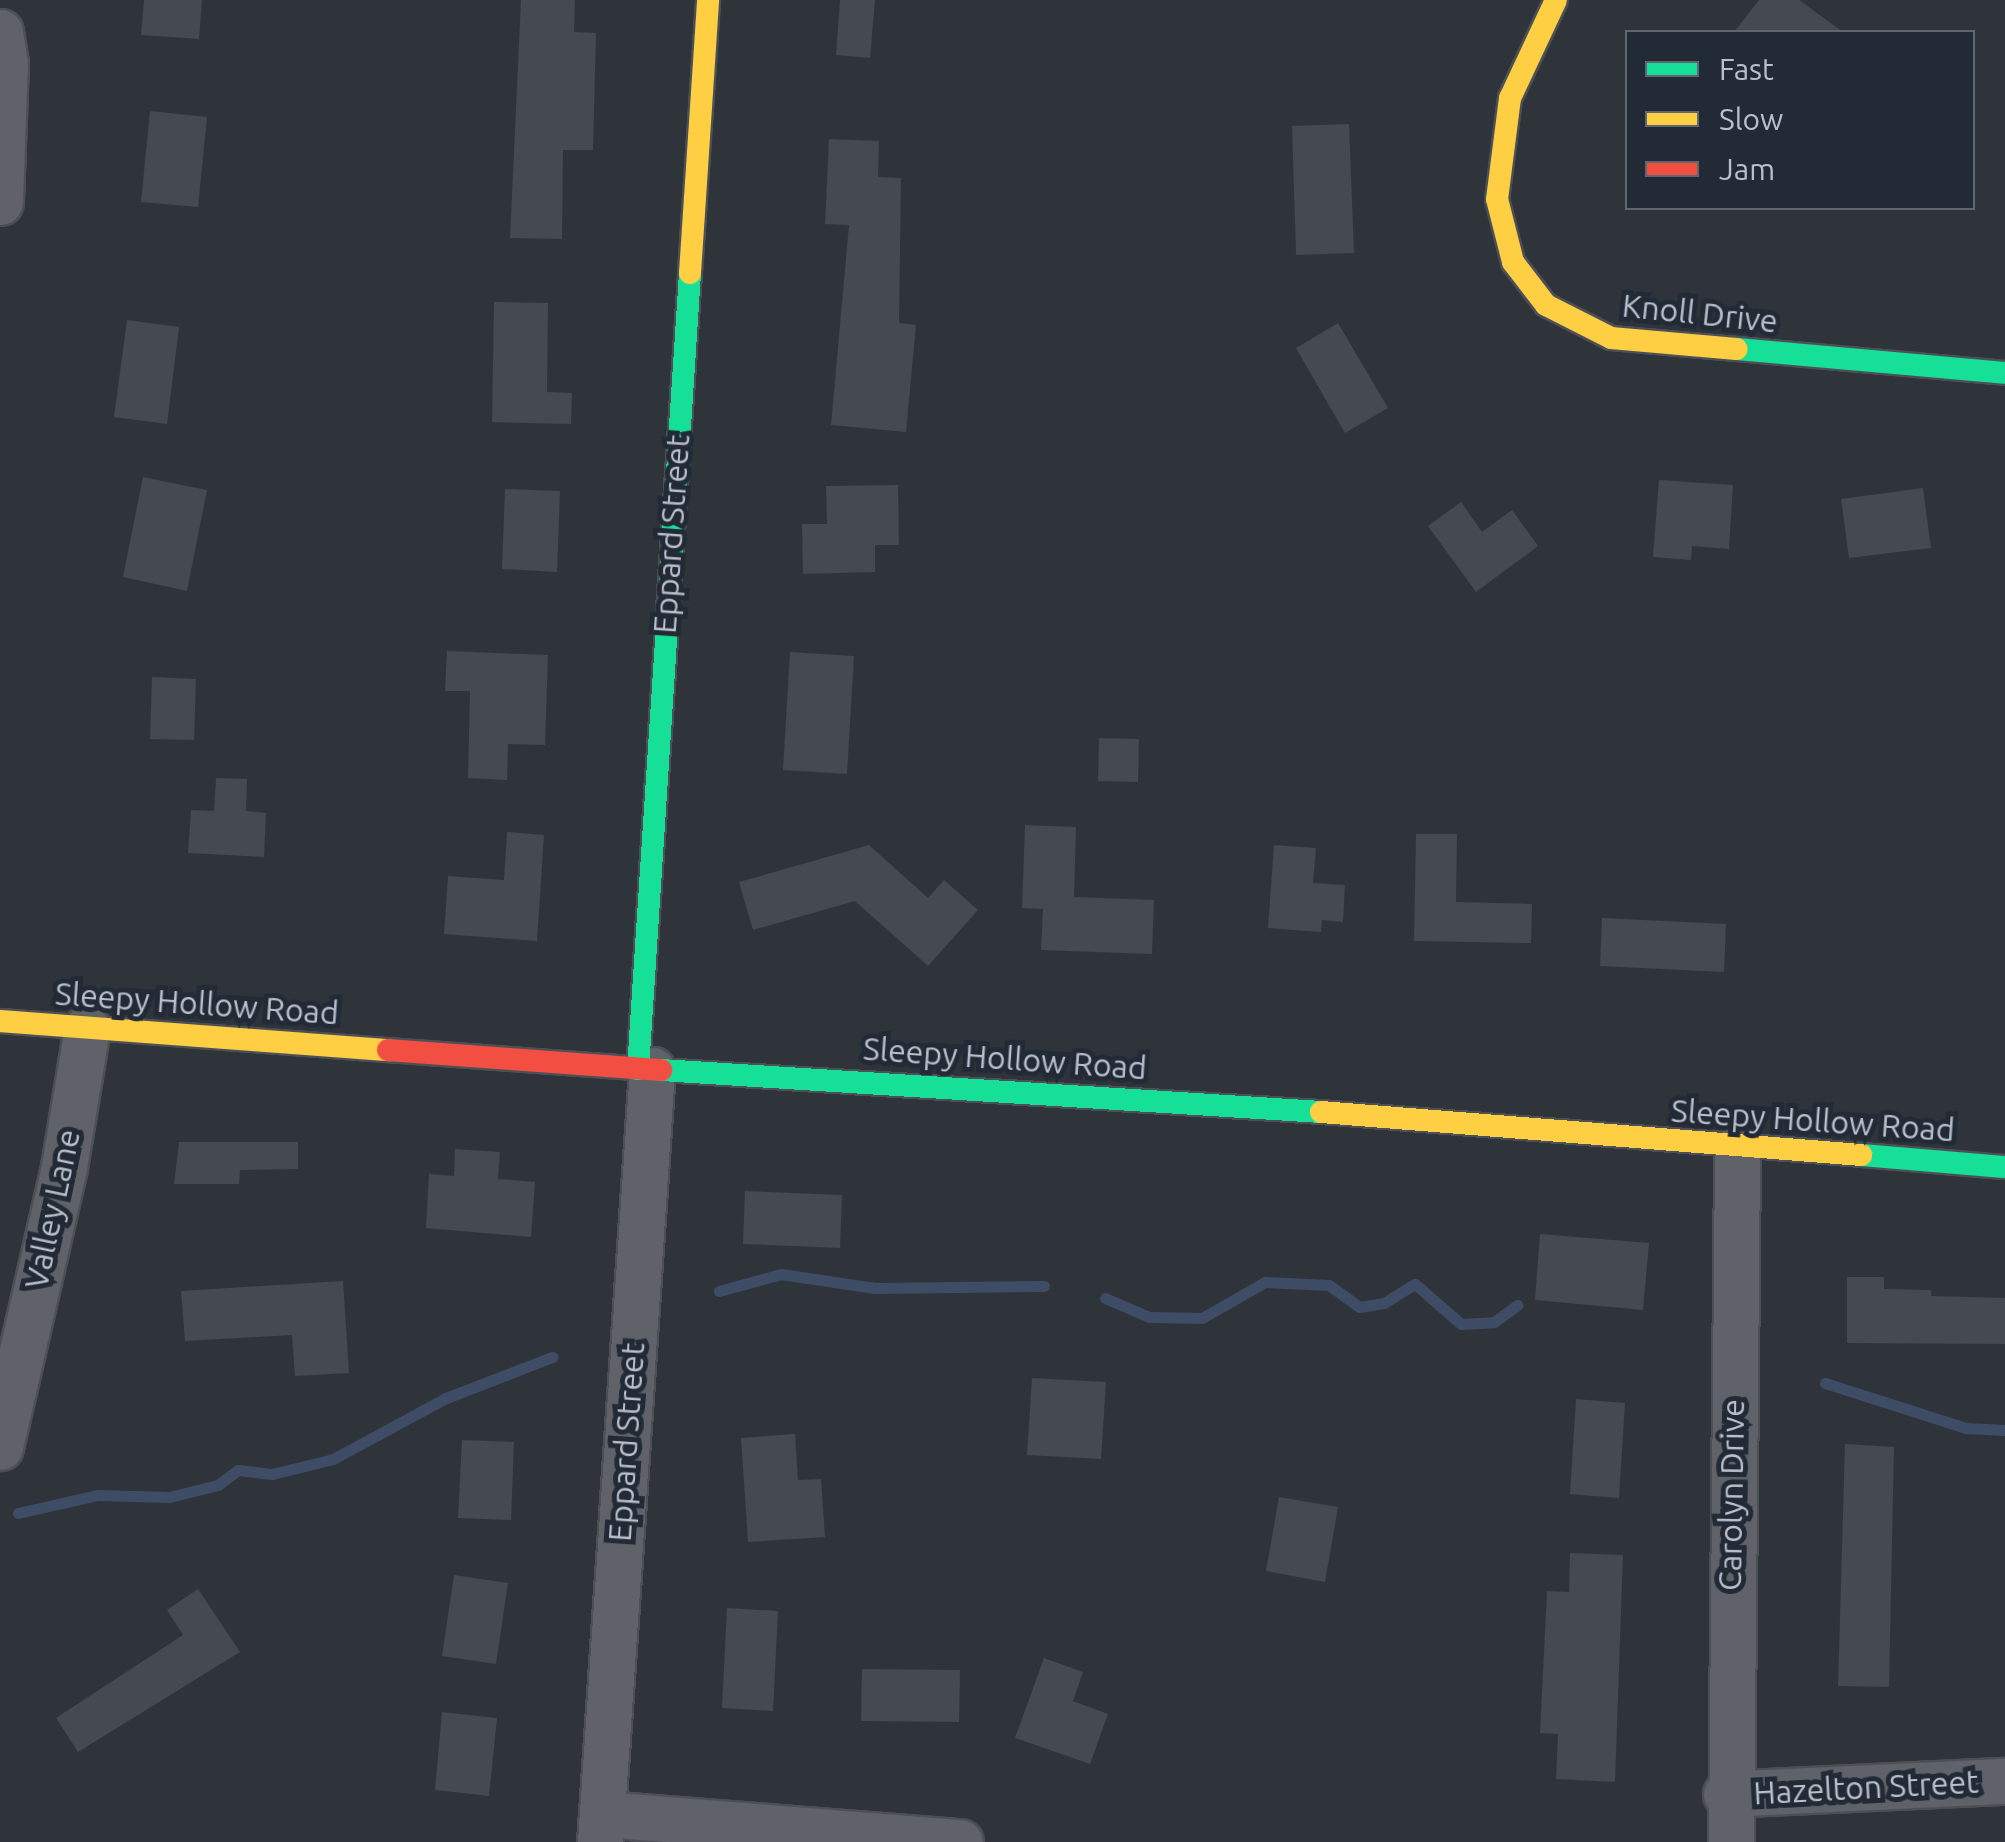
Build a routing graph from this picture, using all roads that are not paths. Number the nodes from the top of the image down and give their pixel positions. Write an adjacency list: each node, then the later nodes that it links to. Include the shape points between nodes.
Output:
1 (708, 0): 8 (main road, Eppard Street)
2 (1556, 0): 5 (main road, Knoll Drive, via 1510,98 1497,199 1513,262 1546,305 1611,338)
3 (0, 32): 4 (street)
4 (0, 202)
5 (2005, 373)
6 (0, 1022): 7 (main road, Sleepy Hollow Road)
7 (87, 1028): 8 (main road, Sleepy Hollow Road); 11 (street, Valley Lane, via 64,1167)
8 (645, 1070): 9 (main road, Sleepy Hollow Road, via 1092,1094); 14 (street, Eppard Street)
9 (1737, 1148): 10 (main road, Sleepy Hollow Road); 13 (street, Carolyn Drive)
10 (2005, 1167)
11 (0, 1447)
12 (2005, 1781): 13 (street, Hazelton Street)
13 (1726, 1794): 16 (street, Carolyn Drive)
14 (601, 1828): 15 (street, Eppard Street)
15 (960, 1842)
16 (1731, 1842)

